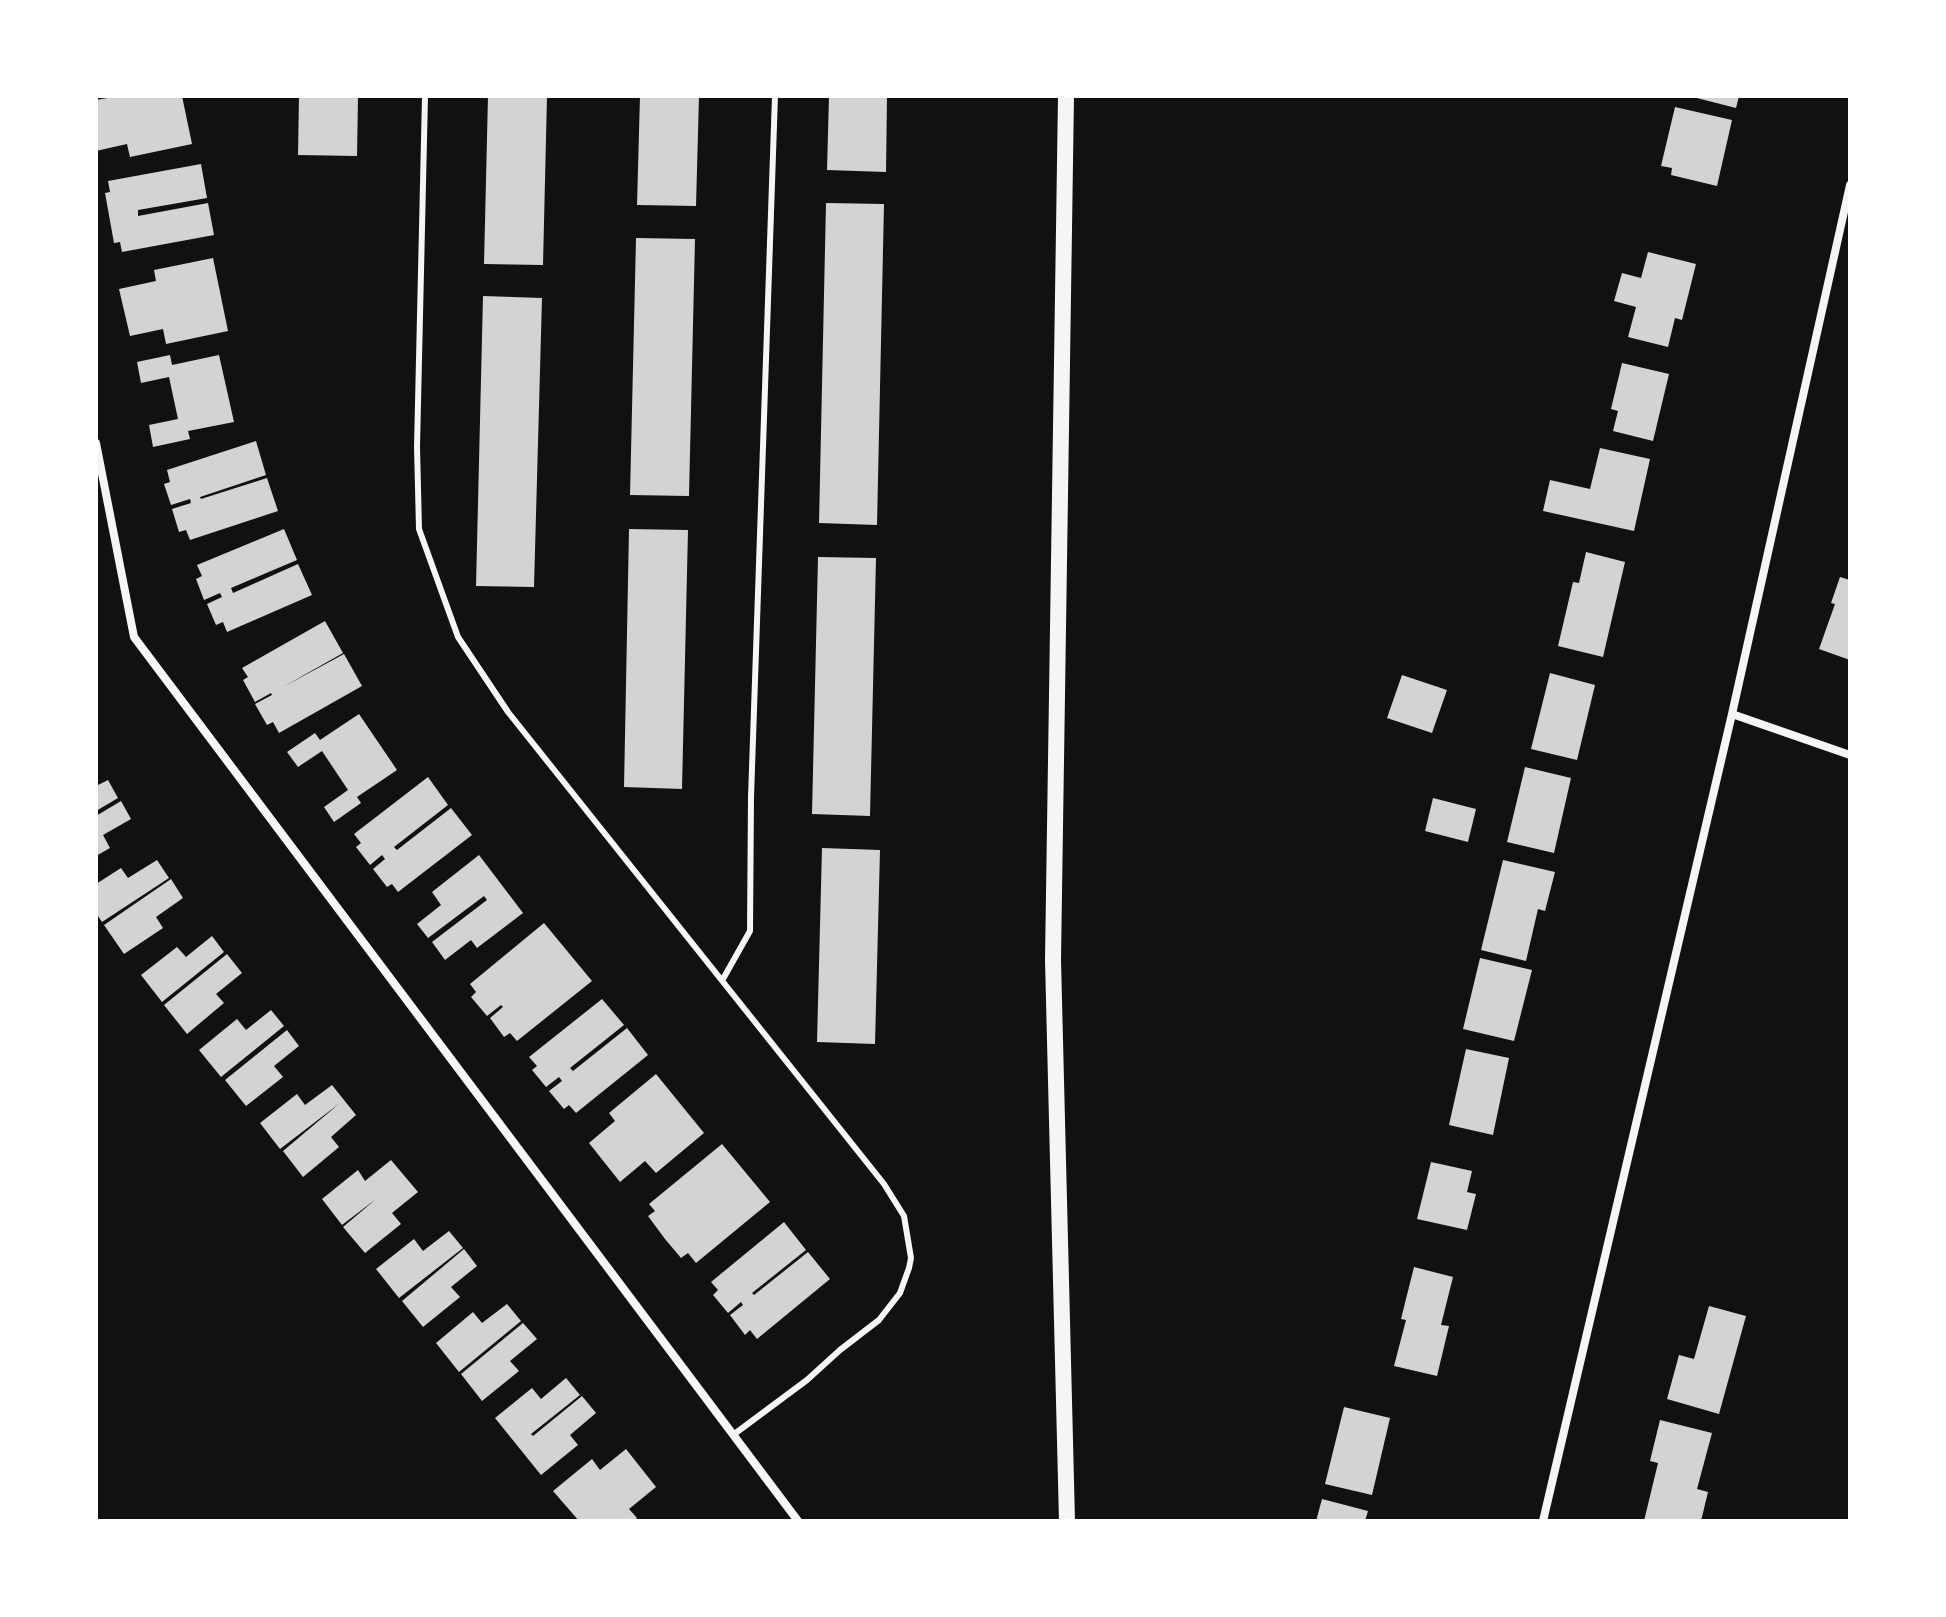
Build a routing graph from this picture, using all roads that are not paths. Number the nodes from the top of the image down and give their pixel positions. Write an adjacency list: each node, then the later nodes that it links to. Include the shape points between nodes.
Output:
1 (425, 96): 8 (lane, via 419,529 458,637 508,712)
2 (775, 96): 8 (lane, via 750,931)
3 (1066, 96): 11 (main road, via 1053,960)
4 (1850, 185): 6 (street)
5 (96, 443): 9 (street, via 134,637)
6 (1732, 714): 7 (street); 12 (street)
7 (1850, 755)
8 (723, 979): 9 (lane, via 884,1184 904,1216 911,1258 900,1293 879,1320)
9 (733, 1435): 10 (street)
10 (798, 1521)
11 (1067, 1521)
12 (1543, 1521)

